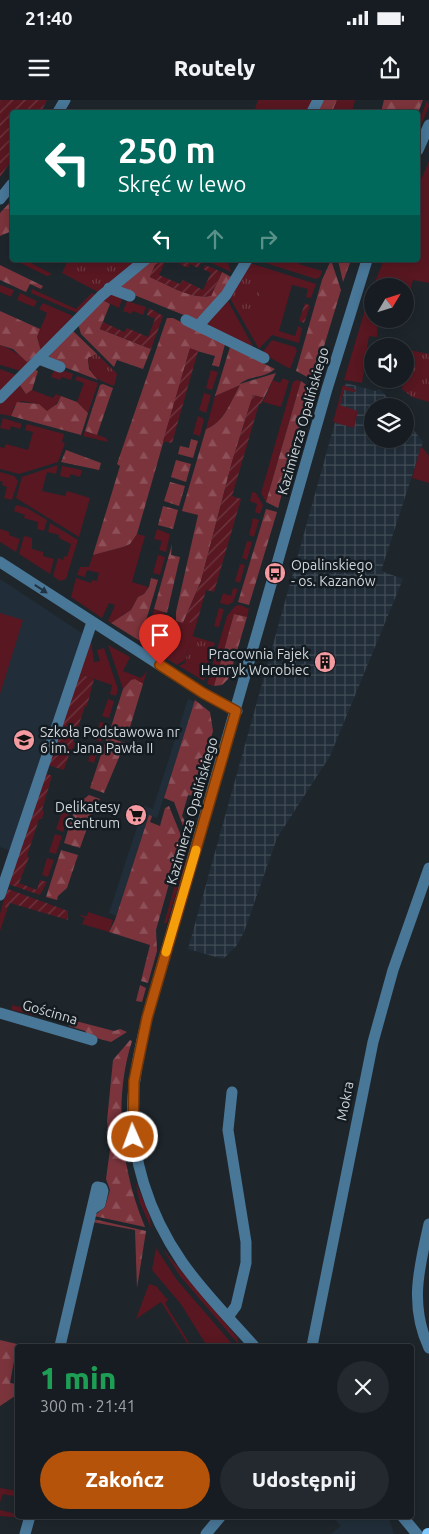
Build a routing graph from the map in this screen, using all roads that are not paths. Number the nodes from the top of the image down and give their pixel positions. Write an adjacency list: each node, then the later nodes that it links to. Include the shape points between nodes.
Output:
1 (429, 125): 2 (street)
2 (420, 145)
3 (10, 187): 4 (street)
4 (0, 200)
5 (142, 262): 8 (street)
6 (246, 262): 11 (street, via 226,295)
7 (367, 262): 18 (street, Kazimierza Opalińskiego)
8 (109, 288): 9 (street); 13 (street)
9 (130, 296)
10 (186, 320): 11 (street)
11 (198, 326): 12 (street)
12 (264, 358)
13 (39, 359): 14 (street); 15 (street)
14 (60, 367)
15 (0, 398)
16 (0, 562): 17 (street, one-way to 17)
17 (92, 622): 18 (street); 20 (street)
18 (236, 711): 26 (street, Kazimierza Opalińskiego, via 147,1018 133,1098 133,1137 154,1209 182,1262)
19 (429, 868): 29 (street, Mokra, via 393,970 373,1042)
20 (0, 896)
21 (0, 1013): 22 (street, Gościnna)
22 (92, 1040)
23 (232, 1092): 26 (street, via 228,1130 246,1242 246,1263 236,1306)
24 (92, 1209): 27 (street)
25 (429, 1224): 30 (street, via 416,1286 418,1312)
26 (228, 1317): 28 (street, Kazimierza Opalińskiego)
27 (60, 1344)
28 (252, 1344)
29 (312, 1344)
30 (429, 1348)
31 (29, 1519): 34 (street)
32 (218, 1519): 35 (street)
33 (404, 1519): 36 (street)
34 (25, 1534)
35 (206, 1534)
36 (417, 1534)

